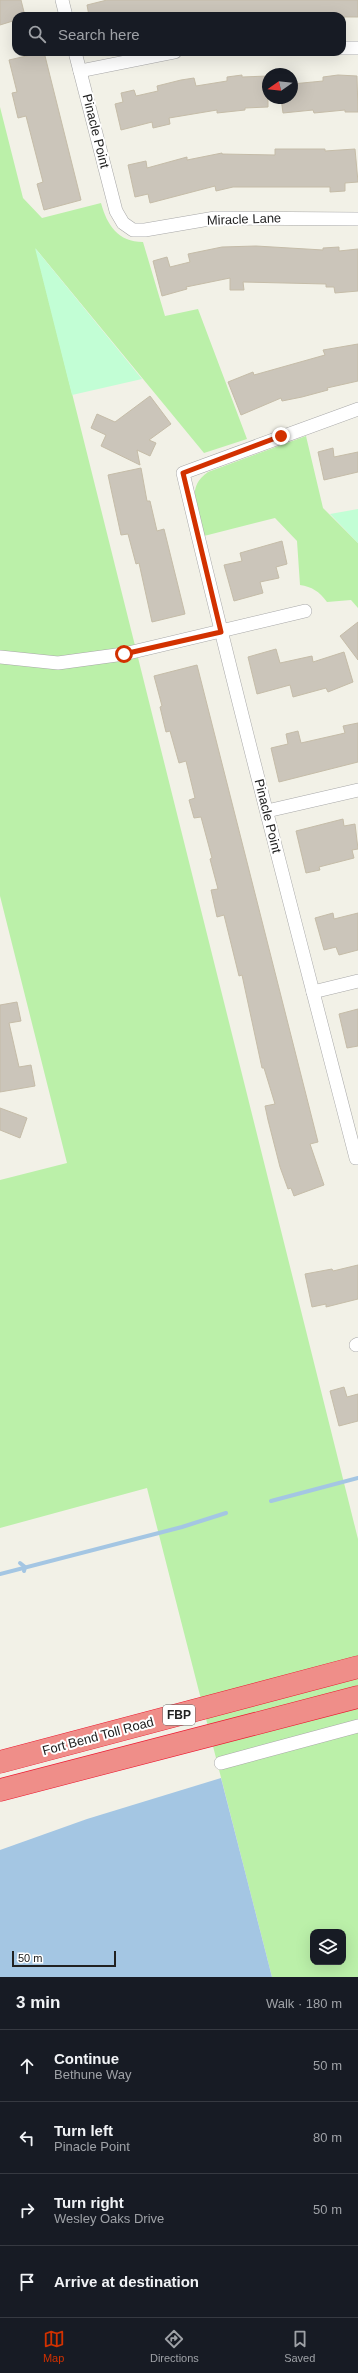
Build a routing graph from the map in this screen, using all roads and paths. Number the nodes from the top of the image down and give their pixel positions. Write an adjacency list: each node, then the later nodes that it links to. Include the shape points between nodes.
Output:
1 (62, 0): 2 (street)
2 (65, 12)
3 (346, 48): 4 (street)
4 (358, 48)
5 (77, 56): 7 (street, Pinacle Point)
6 (155, 56): 7 (street)
7 (80, 71): 8 (street, Pinacle Point)
8 (116, 211): 9 (street, Miracle Lane, via 123,223 133,230 215,218)
9 (358, 219)
10 (358, 409): 12 (street, Pinacle Point, via 183,473)
11 (305, 611): 12 (street)
12 (221, 632): 13 (street, via 124,654 58,663); 15 (street, Pinacle Point)
13 (0, 657)
14 (358, 790): 15 (street)
15 (267, 811): 17 (street, Pinacle Point)
16 (358, 981): 17 (street)
17 (313, 992): 18 (street, Pinacle Point)
18 (357, 1158)
19 (358, 1667): 22 (highway, Fort Bend Toll Road / FBP)
20 (358, 1697): 24 (highway, Fort Bend Toll Road / FBP)
21 (358, 1726): 23 (street)
22 (0, 1762)
23 (221, 1763)
24 (2, 1790)

